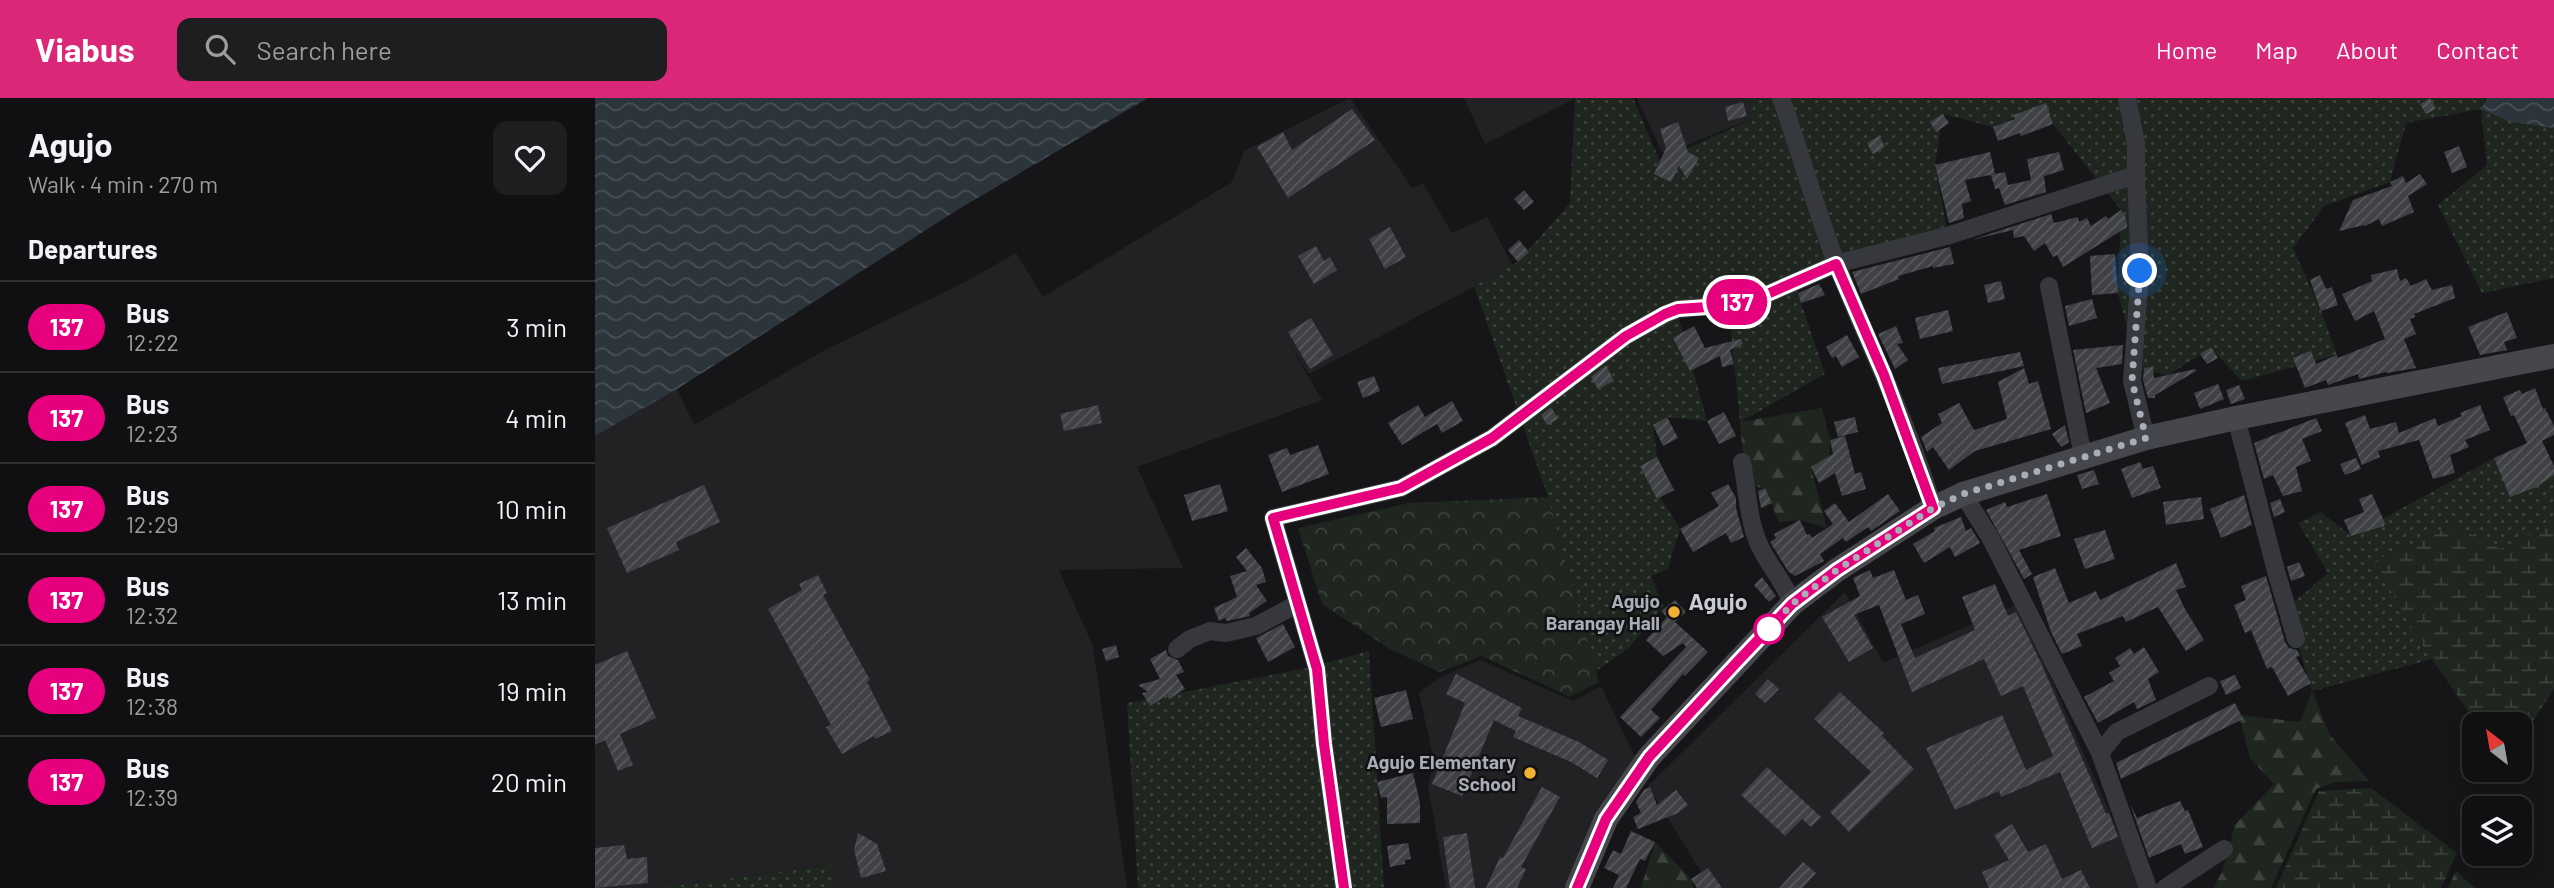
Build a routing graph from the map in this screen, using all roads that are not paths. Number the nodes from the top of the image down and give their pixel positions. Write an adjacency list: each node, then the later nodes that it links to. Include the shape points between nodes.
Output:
1 (1781, 98): 4 (street)
2 (2127, 98): 3 (street, via 2136,143)
3 (2136, 175): 4 (street, via 1950,235); 8 (street, via 2140,271 2132,381)
4 (1836, 264): 12 (street, via 1884,375); 13 (street, via 1765,295 1665,314 1626,336 1492,438 1401,488 1273,518)
5 (2049, 286): 9 (street)
6 (2554, 356): 7 (main road)
7 (2236, 418): 8 (main road); 15 (street)
8 (2146, 438): 9 (main road)
9 (2083, 456): 11 (main road)
10 (1742, 462): 14 (street, via 1753,528)
11 (1963, 494): 12 (main road); 18 (street, via 1990,537)
12 (1933, 508): 14 (main road)
13 (1297, 604): 16 (street, via 1256,626 1226,633 1210,631); 20 (street, via 1317,669)
14 (1792, 604): 21 (main road, via 1649,757 1606,819)
15 (2296, 639)
16 (1177, 649)
17 (2209, 686): 18 (street, via 2117,732)
18 (2100, 753): 22 (street)
19 (2224, 849): 23 (street)
20 (1344, 888)
21 (1577, 888)
22 (2148, 888)
23 (2165, 888)

